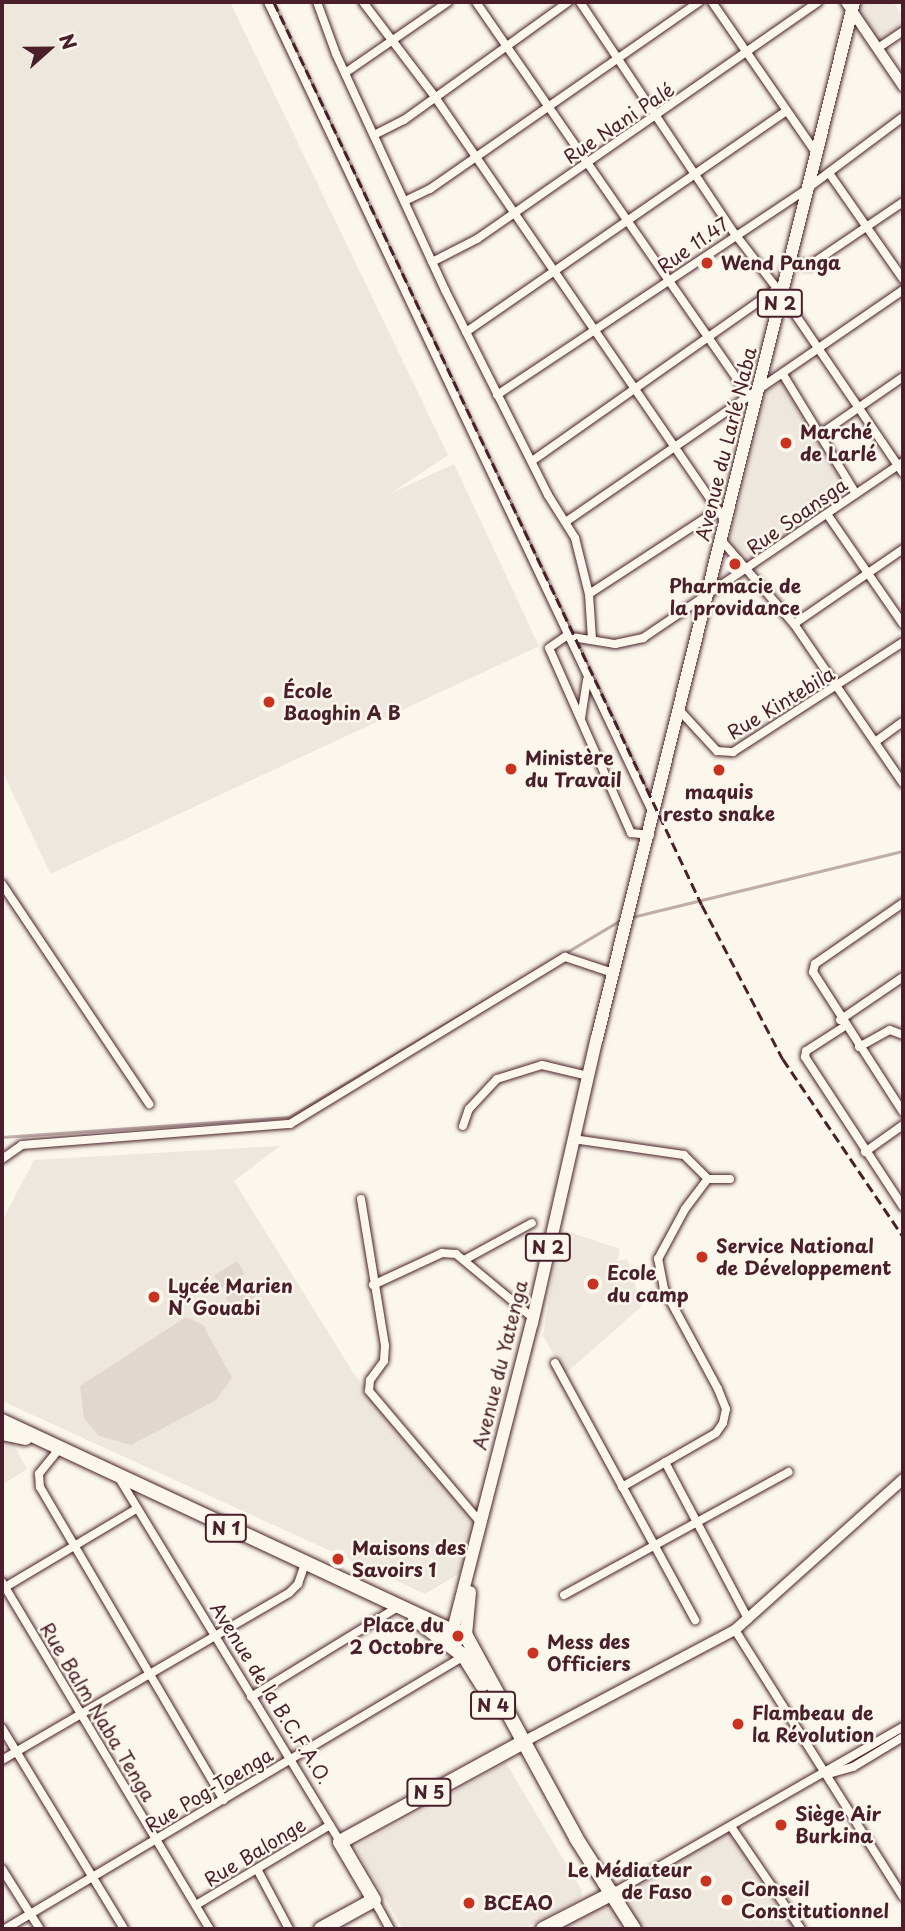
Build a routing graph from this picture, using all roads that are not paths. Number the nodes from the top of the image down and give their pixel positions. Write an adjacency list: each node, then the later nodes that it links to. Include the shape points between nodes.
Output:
1 (268, 2): 72 (street)
2 (363, 2): 13 (street)
3 (448, 2): 13 (street)
4 (476, 2): 14 (street)
5 (568, 2): 14 (street)
6 (580, 2): 17 (street)
7 (699, 2): 17 (street)
8 (712, 2): 16 (street)
9 (818, 2): 16 (street, Rue Nani Palé)
10 (319, 3): 18 (street)
11 (850, 5): 15 (street); 26 (main road, Avenue du Larlé Naba / N 2)
12 (903, 31): 15 (street)
13 (393, 39): 18 (street); 20 (street)
14 (505, 46): 20 (street); 21 (street)
15 (878, 48): 19 (street)
16 (748, 53): 22 (street); 23 (street, Rue Nani Palé)
17 (617, 58): 21 (street); 23 (street)
18 (345, 73): 25 (street)
19 (903, 86)
20 (435, 97): 25 (street); 27 (street)
21 (548, 105): 27 (street); 28 (street)
22 (786, 111): 26 (street); 30 (street)
23 (657, 117): 28 (street, Rue Nani Palé); 30 (street)
24 (903, 117): 29 (street, Rue 11.47)
25 (374, 135): 32 (street)
26 (816, 153): 31 (main road, Avenue du Larlé Naba / N 2)
27 (474, 156): 32 (street, via 430,189); 34 (street)
28 (588, 163): 34 (street, Rue Nani Palé); 35 (street)
29 (829, 173): 31 (street, Rue 11.47); 36 (street)
30 (695, 176): 35 (street); 37 (street)
31 (808, 188): 37 (street, Rue 11.47); 39 (main road, Avenue du Larlé Naba / N 2)
32 (405, 201): 38 (street)
33 (903, 202): 36 (street)
34 (513, 213): 38 (street, Rue Nani Palé, via 471,243); 40 (street)
35 (629, 222): 40 (street); 42 (street)
36 (867, 227): 39 (street, via 810,265); 41 (street)
37 (735, 234): 42 (street, Rue 11.47); 44 (street)
38 (432, 262): 46 (street)
39 (790, 263): 44 (main road, Avenue du Larlé Naba / N 2)
40 (555, 272): 45 (street); 46 (street)
41 (903, 279)
42 (669, 281): 45 (street, Rue 11.47); 47 (street)
43 (903, 290): 48 (street)
44 (780, 292): 47 (street); 48 (street); 52 (main road, Avenue du Larlé Naba / N 2)
45 (594, 330): 51 (street); 53 (street, Rue 11.47)
46 (466, 332): 53 (street)
47 (709, 340): 51 (street); 52 (street)
48 (821, 350): 49 (street); 54 (street)
49 (784, 376): 52 (street); 55 (street)
50 (903, 377): 54 (street)
51 (635, 391): 56 (street); 57 (street)
52 (754, 395): 56 (street); 63 (main road, Avenue du Larlé Naba / N 2)
53 (497, 396): 57 (street)
54 (858, 410): 55 (street); 58 (street)
55 (819, 435): 59 (street)
56 (676, 450): 60 (street); 62 (street)
57 (532, 461): 62 (street)
58 (902, 467): 59 (street, Rue Soansga)
59 (856, 494): 61 (street, Rue Soansga)
60 (718, 510): 63 (street); 68 (street)
61 (827, 514): 66 (street, Rue Soansga); 67 (street)
62 (567, 521): 68 (street)
63 (726, 522): 64 (main road, Avenue du Larlé Naba / N 2)
64 (722, 541): 66 (street); 69 (main road, Avenue du Larlé Naba / N 2)
65 (903, 549): 67 (street)
66 (748, 569): 69 (street, Rue Soansga); 70 (street)
67 (868, 573): 70 (street); 71 (street)
68 (589, 594): 73 (street)
69 (708, 596): 73 (street, Rue Soansga, via 636,641 615,644); 77 (main road, Avenue du Larlé Naba / N 2)
70 (794, 624): 76 (street)
71 (903, 624)
72 (566, 636): 73 (street, Rue Soansga); 75 (street); 78 (street, via 548,648)
73 (592, 639)
74 (903, 642): 76 (street, Rue Kintebila)
75 (587, 679): 78 (street); 82 (street)
76 (838, 688): 77 (street, Rue Kintebila, via 727,753 717,751); 80 (street)
77 (681, 712): 82 (main road, Avenue du Larlé Naba / N 2)
78 (581, 718): 83 (street, via 631,833)
79 (903, 722): 80 (street)
80 (875, 742): 81 (street)
81 (903, 783)
82 (655, 817): 83 (main road, Avenue du Larlé Naba / N 2)
83 (650, 835): 86 (main road, Avenue du Larlé Naba / N 2)
84 (2, 884): 93 (street)
85 (903, 903): 89 (street, via 815,964 815,981)
86 (625, 928): 87 (main road, Avenue du Yatenga / N 2)
87 (613, 973): 92 (main road, Avenue du Yatenga / N 2); 99 (street, via 565,957 290,1125 22,1145)
88 (903, 977): 89 (street)
89 (842, 1023): 91 (street); 98 (street, via 806,1051 805,1057)
90 (903, 1035): 91 (street, via 890,1030)
91 (859, 1047): 94 (street)
92 (588, 1076): 96 (street, via 542,1065 497,1079 469,1110); 97 (main road, Avenue du Yatenga / N 2)
93 (149, 1104)
94 (903, 1112)
95 (903, 1125): 98 (street)
96 (463, 1126)
97 (573, 1139): 100 (street, via 684,1155); 107 (main road, Avenue du Yatenga / N 2)
98 (865, 1152): 103 (street)
99 (2, 1159)
100 (708, 1179): 101 (street); 112 (street, via 685,1209 658,1259 664,1289 726,1409 716,1433)
101 (730, 1180)
102 (361, 1199): 106 (street)
103 (903, 1207)
104 (531, 1223): 105 (street)
105 (467, 1259): 106 (street, via 442,1253); 107 (street)
106 (373, 1285): 119 (street, via 385,1346 384,1361 370,1380 369,1391)
107 (532, 1317): 119 (main road, Avenue du Yatenga / N 2)
108 (555, 1363): 116 (street)
109 (2, 1421): 111 (highway, N 1)
110 (2, 1433): 111 (highway, N 1)
111 (56, 1447): 114 (highway, N 1); 121 (street, via 38,1480)
112 (665, 1462): 116 (street); 118 (street)
113 (789, 1472): 118 (street)
114 (119, 1478): 117 (street, Avenue de la B.C.F.A.O.); 122 (highway, N 1)
115 (903, 1479): 126 (street)
116 (622, 1487): 120 (street)
117 (136, 1509): 121 (street); 129 (street, Avenue de la B.C.F.A.O.)
118 (697, 1522): 120 (street); 126 (street)
119 (482, 1524): 130 (main road, Avenue du Yatenga / N 2)
120 (654, 1546): 124 (street); 127 (street)
121 (73, 1547): 123 (street); 131 (street)
122 (305, 1564): 125 (highway, N 1); 129 (street, via 298,1584 289,1593)
123 (3, 1586): 133 (street, Rue Balm Naba Tenga)
124 (564, 1595)
125 (399, 1607): 130 (highway, N 1); 132 (street)
126 (748, 1619): 128 (street)
127 (695, 1620)
128 (735, 1630): 137 (street); 141 (street)
129 (213, 1636): 131 (street); 132 (street, Avenue de la B.C.F.A.O.)
130 (458, 1640): 137 (highway, N 4); 140 (street, Rue Pog-Toenga)
131 (148, 1672): 133 (street); 142 (street)
132 (251, 1697): 140 (street, Avenue de la B.C.F.A.O.)
133 (78, 1714): 138 (street); 145 (street, Rue Balm Naba Tenga)
134 (903, 1727): 141 (street)
135 (2, 1728): 138 (street)
136 (903, 1737): 141 (street, via 853,1767)
137 (522, 1742): 146 (highway, N 5); 150 (highway, N 4)
138 (16, 1752): 139 (street); 149 (street)
139 (2, 1760)
140 (289, 1761): 142 (street, Rue Pog-Toenga); 143 (street, Avenue de la B.C.F.A.O.)
141 (826, 1775): 144 (street); 151 (street)
142 (224, 1800): 145 (street, Rue Pog-Toenga)
143 (330, 1825): 146 (street, Avenue de la B.C.F.A.O.); 148 (street, Rue Balonge)
144 (732, 1828): 150 (street); 164 (street)
145 (157, 1840): 149 (street, Rue Pog-Toenga); 153 (street, Rue Balm Naba Tenga)
146 (340, 1842): 152 (highway, Avenue de la B.C.F.A.O.)
147 (2, 1869): 154 (street)
148 (257, 1870): 153 (street, Rue Balonge); 160 (street)
149 (92, 1876): 154 (street, Rue Pog-Toenga); 158 (street)
150 (613, 1893): 155 (highway, N 4); 163 (highway)
151 (903, 1897)
152 (374, 1900): 161 (highway); 162 (street, Avenue de la B.C.F.A.O.)
153 (197, 1905): 159 (street, Rue Balm Naba Tenga)
154 (30, 1914): 156 (street, Rue Pog-Toenga); 157 (street)
155 (633, 1925)
156 (5, 1929)
157 (40, 1929)
158 (124, 1929)
159 (210, 1929)
160 (289, 1929)
161 (321, 1929)
162 (390, 1929)
163 (543, 1929)
164 (801, 1929)

